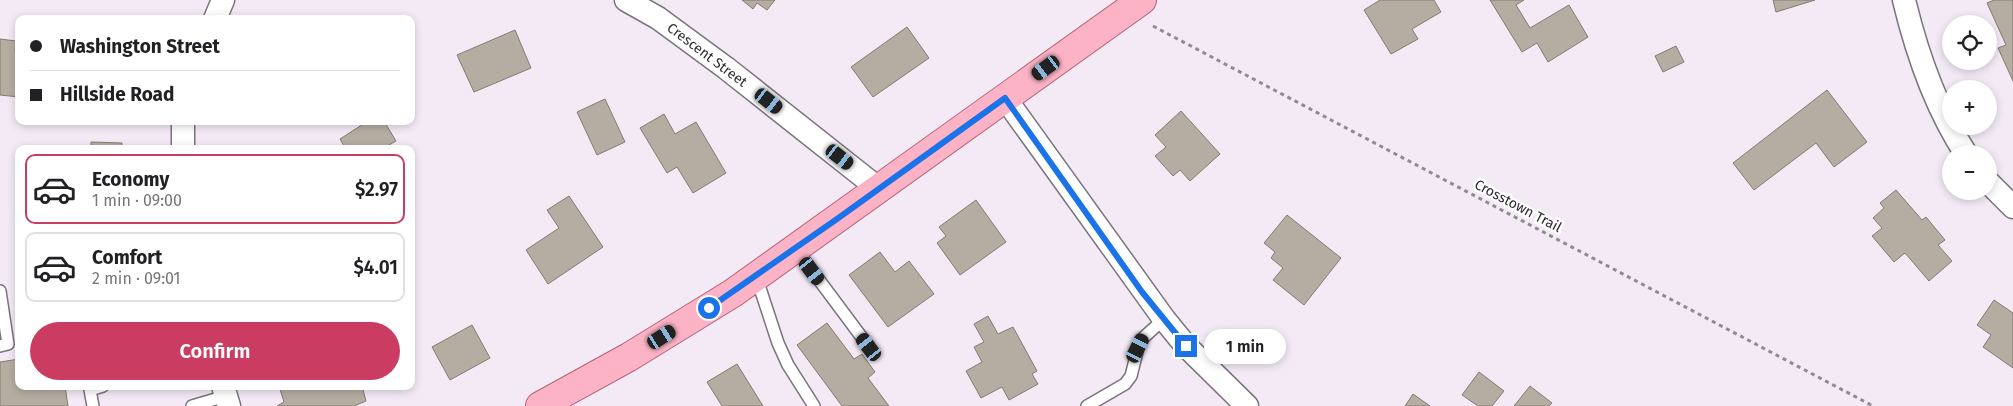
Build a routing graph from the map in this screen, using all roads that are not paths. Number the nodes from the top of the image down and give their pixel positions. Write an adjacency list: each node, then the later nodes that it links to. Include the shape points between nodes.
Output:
1 (223, 0): 5 (street)
2 (626, 0): 10 (street, Crescent Street, via 658,18 726,68)
3 (1142, 0): 6 (main road)
4 (1904, 0): 9 (street, via 1925,72)
5 (217, 15)
6 (1005, 98): 10 (main road); 16 (street)
7 (184, 125): 8 (street)
8 (183, 145)
9 (1961, 145)
10 (879, 189): 13 (main road)
11 (1997, 191): 12 (street)
12 (2013, 208)
13 (796, 249): 14 (main road); 18 (lane)
14 (756, 276): 23 (main road, via 662,337); 24 (lane, via 781,350)
15 (0, 291): 17 (lane, via 8,344)
16 (1164, 319): 25 (lane, via 1143,338 1131,376 1125,384); 26 (street, via 1186,346)
17 (0, 346)
18 (869, 347)
19 (90, 390): 21 (lane)
20 (226, 396): 22 (lane)
21 (93, 406)
22 (192, 406)
23 (540, 406)
24 (814, 406)
25 (1087, 406)
26 (1247, 406)

